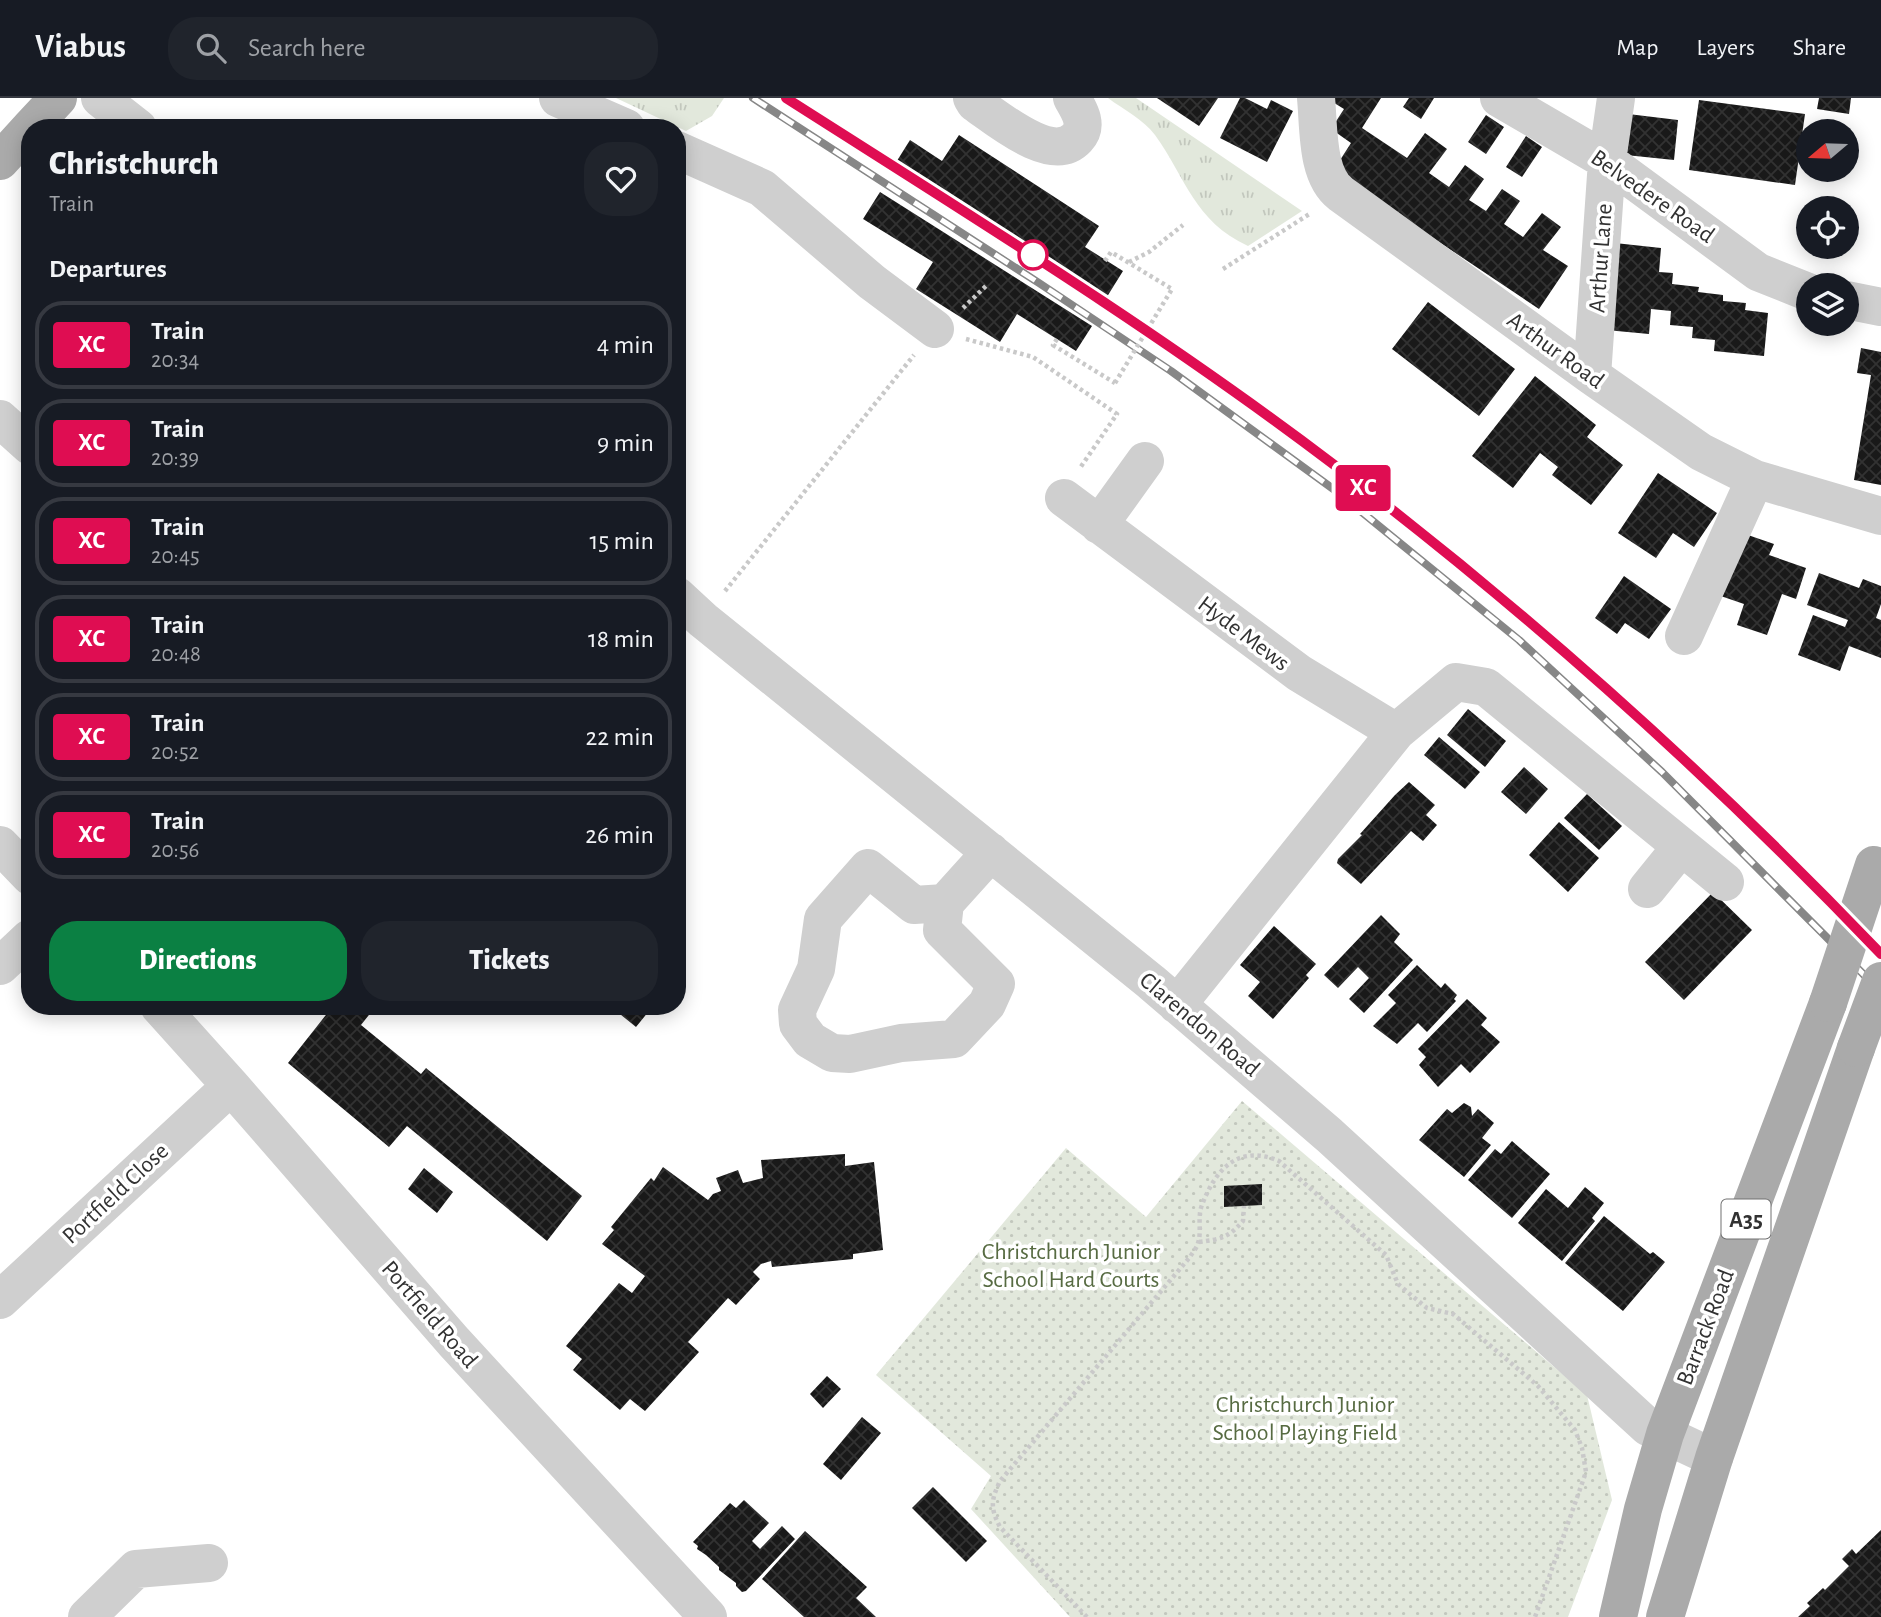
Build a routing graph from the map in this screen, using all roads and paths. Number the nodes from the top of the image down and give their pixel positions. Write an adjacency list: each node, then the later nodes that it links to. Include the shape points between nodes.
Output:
1 (58, 98): 9 (main road)
2 (100, 98): 10 (street)
3 (558, 98): 11 (street)
4 (972, 98): 5 (street, via 1033,141 1051,146 1067,144 1083,127)
5 (1072, 98)
6 (1316, 98): 16 (street, Arthur Road, via 1321,153 1331,186)
7 (1499, 98): 15 (street, Belvedere Road)
8 (1616, 98): 15 (street, Arthur Lane)
9 (38, 119)
10 (127, 119)
11 (606, 119)
12 (21, 138): 14 (main road)
13 (686, 154): 24 (street, via 762,188)
14 (0, 161)
15 (1607, 161): 21 (street, Belvedere Road, via 1758,272); 26 (street, Arthur Lane)
16 (1341, 194): 20 (path); 26 (street, Arthur Road)
17 (1182, 225): 19 (path)
18 (1105, 261): 19 (path, via 1111,252)
19 (1129, 263): 25 (path, bridge, via 1172,289 1115,383 1053,345)
20 (1223, 269)
21 (1796, 287)
22 (1859, 303): 23 (street)
23 (1881, 307)
24 (935, 329): 32 (path, via 1033,357 1117,414 1077,473); 34 (path)
25 (1057, 339)
26 (1592, 376): 30 (street, Arthur Road, via 1701,452)
27 (0, 419): 28 (street)
28 (21, 438)
29 (1145, 461): 32 (street)
30 (1755, 479): 33 (street, Arthur Road); 35 (street)
31 (1064, 498): 32 (street, Hyde Mews)
32 (1108, 512): 36 (street, Hyde Mews, via 1298,673)
33 (1881, 516)
34 (690, 608): 39 (street, Clarendon Road)
35 (1684, 636)
36 (1396, 732): 38 (street, via 1456,682 1486,687); 48 (street)
37 (0, 845): 41 (street)
38 (1681, 847): 42 (street); 43 (street)
39 (990, 852): 44 (street); 48 (street, Clarendon Road)
40 (1877, 855): 54 (main road, Barrack Road / A35, bridge, via 1828,1003)
41 (21, 867)
42 (1725, 882)
43 (1647, 889)
44 (945, 904): 44 (street, via 942,930 996,984 970,1024 954,1039 901,1043 850,1054 831,1053 810,1040 798,1024 797,1010 817,969 823,919 868,868 914,905)
45 (21, 947): 46 (street)
46 (0, 967)
47 (1881, 981): 55 (main road, Barrack Road / A35, bridge)
48 (1177, 1005): 54 (street, Clarendon Road, via 1329,1135 1648,1427)
49 (167, 1015): 50 (street, Portfield Road)
50 (231, 1086): 53 (street, Portfield Close); 58 (street, Portfield Road, via 454,1342)
51 (1244, 1206): 52 (path, via 1243,1221 1232,1234)
52 (1199, 1242): 59 (path, via 1000,1481 994,1494 992,1512 1000,1527); 60 (path, via 1201,1207 1224,1168 1244,1154 1279,1161 1386,1255 1398,1284 1427,1308 1452,1314 1561,1411 1576,1430 1586,1472)
53 (0, 1300)
54 (1665, 1434): 55 (street, Clarendon Road); 61 (main road, Barrack Road / A35)
55 (1714, 1458): 62 (main road, Barrack Road / A35)
56 (209, 1563): 57 (street, via 136,1569)
57 (87, 1617)
58 (708, 1617)
59 (1087, 1617)
60 (1535, 1617)
61 (1618, 1617)
62 (1665, 1617)

